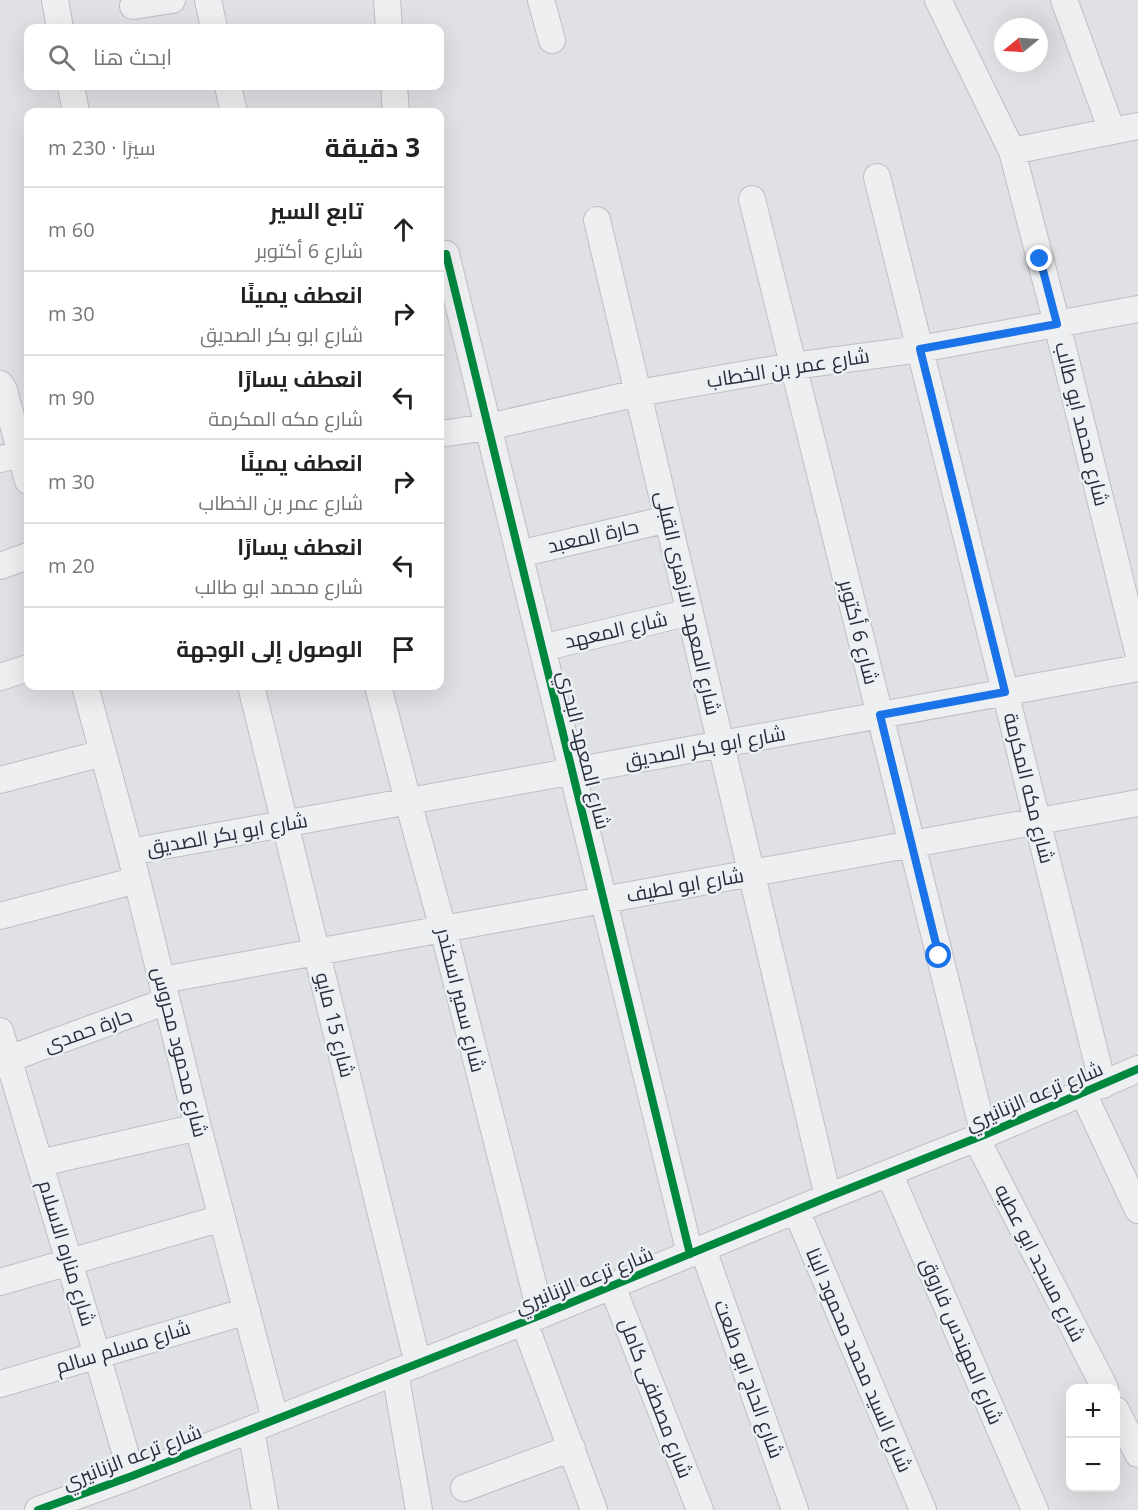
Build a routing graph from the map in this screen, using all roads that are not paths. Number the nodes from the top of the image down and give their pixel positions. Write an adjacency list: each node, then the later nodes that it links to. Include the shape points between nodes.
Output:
1 (55, 0): 9 (street)
2 (172, 0): 8 (street)
3 (208, 0): 10 (street)
4 (387, 0): 11 (street)
5 (541, 0): 12 (street)
6 (938, 0): 20 (street, شارع محمد ابو طالب)
7 (1064, 0): 19 (street)
8 (133, 6)
9 (59, 24)
10 (213, 24)
11 (389, 24)
12 (552, 40)
13 (72, 90): 16 (street)
14 (229, 90): 17 (street)
15 (394, 90): 18 (street)
16 (75, 108)
17 (233, 108)
18 (396, 108)
19 (1131, 131): 20 (street)
20 (1012, 151): 26 (street, شارع محمد ابو طالب)
21 (877, 177): 27 (street, شارع مكه المكرمة)
22 (752, 200): 28 (street, شارع 6 أكتوبر)
23 (597, 220): 30 (street, شارع المعهد الازهرى القبلى)
24 (446, 254): 31 (street, شارع المعهد البحري)
25 (1138, 309): 26 (street, شارع عمر بن الخطاب)
26 (1057, 324): 27 (street, شارع عمر بن الخطاب); 41 (street, شارع محمد ابو طالب)
27 (920, 349): 28 (street, شارع عمر بن الخطاب); 48 (street, شارع مكه المكرمة)
28 (793, 366): 30 (street, شارع عمر بن الخطاب); 49 (street, شارع 6 أكتوبر)
29 (0, 384): 33 (street, via 4,390)
30 (638, 393): 31 (street, شارع عمر بن الخطاب); 35 (street, شارع المعهد الازهرى القبلى)
31 (488, 427): 32 (street, شارع عمر بن الخطاب); 36 (street, شارع المعهد البحري)
32 (444, 433)
33 (11, 456): 34 (street)
34 (24, 475)
35 (668, 519): 36 (street, حارة المعبد); 39 (street, شارع المعهد الازهرى القبلى)
36 (519, 554): 40 (street, شارع المعهد البحري)
37 (24, 557): 38 (street)
38 (0, 566)
39 (690, 612): 40 (street, شارع المعهد); 50 (street, شارع المعهد الازهرى القبلى)
40 (542, 648): 52 (street, شارع المعهد البحري)
41 (1138, 652)
42 (1138, 668): 48 (street, شارع ابو بكر الصديق)
43 (24, 670): 44 (street)
44 (0, 677)
45 (86, 690): 51 (street, شارع محمود محروس)
46 (252, 690): 57 (street, شارع 15 مايو)
47 (379, 690): 54 (street, شارع سمير اسكندر)
48 (1005, 692): 49 (street, شارع ابو بكر الصديق); 56 (street, شارع مكه المكرمة)
49 (880, 715): 50 (street, شارع ابو بكر الصديق); 58 (street, شارع 6 أكتوبر)
50 (721, 744): 52 (street, شارع ابو بكر الصديق); 60 (street, شارع المعهد الازهرى القبلى)
51 (103, 753): 53 (street); 59 (street, شارع محمود محروس)
52 (572, 771): 54 (street, شارع ابو بكر الصديق); 62 (street, شارع المعهد البحري)
53 (0, 780)
54 (408, 801): 57 (street, شارع ابو بكر الصديق); 64 (street, شارع سمير اسكندر)
55 (1138, 803): 56 (street, شارع ابو لطيف)
56 (1037, 821): 58 (street, شارع ابو لطيف); 70 (street, شارع مكه المكرمة)
57 (285, 824): 59 (street, شارع ابو بكر الصديق); 65 (street, شارع 15 مايو)
58 (912, 844): 60 (street, شارع ابو لطيف); 72 (street, شارع 6 أكتوبر)
59 (130, 852): 61 (street, شارع محمود محروس)
60 (752, 873): 62 (street, شارع ابو لطيف); 75 (street, شارع المعهد الازهرى القبلى)
61 (137, 880): 63 (street); 66 (street, شارع محمود محروس)
62 (603, 900): 64 (street, شارع ابو لطيف); 79 (street, شارع المعهد البحري)
63 (0, 916)
64 (443, 929): 65 (street, شارع ابو لطيف); 84 (street, شارع سمير اسكندر)
65 (317, 952): 66 (street, شارع ابو لطيف); 86 (street, شارع 15 مايو)
66 (165, 990): 68 (street, حارة حمدى); 71 (street, شارع محمود محروس)
67 (0, 1031): 68 (street, شارع مناره الاسلام)
68 (4, 1061): 73 (street, شارع مناره الاسلام)
69 (1138, 1069): 70 (street, شارع ترعه الزنانيري)
70 (1093, 1089): 72 (street, شارع ترعه الزنانيري); 77 (street)
71 (198, 1127): 73 (street); 78 (street, شارع محمود محروس)
72 (980, 1137): 74 (street, شارع ترعه الزنانيري); 88 (street, شارع مسجد ابو عطيه)
73 (40, 1162): 80 (street, شارع مناره الاسلام)
74 (889, 1173): 75 (street, شارع ترعه الزنانيري); 103 (street, شارع المهندس فاروق)
75 (828, 1197): 76 (street, شارع ترعه الزنانيري)
76 (796, 1210): 79 (street, شارع ترعه الزنانيري); 102 (street, شارع السيد محمد محمود البنا)
77 (1138, 1210)
78 (222, 1218): 80 (street); 83 (street, شارع محمود محروس)
79 (696, 1251): 82 (street, شارع ترعه الزنانيري); 101 (street, شارع الحاج ابو طلعت)
80 (69, 1262): 81 (street); 85 (street, شارع مناره الاسلام)
81 (0, 1282)
82 (612, 1286): 84 (street, شارع ترعه الزنانيري); 100 (street, شارع مصطفى كامل)
83 (247, 1311): 85 (street, شارع مسلم سالم); 90 (street, شارع محمود محروس)
84 (532, 1319): 86 (street, شارع ترعه الزنانيري); 92 (street, شارع سمير اسكندر)
85 (97, 1355): 87 (street, شارع مسلم سالم); 94 (street, شارع مناره الاسلام)
86 (407, 1368): 90 (street, شارع ترعه الزنانيري); 98 (street, شارع 15 مايو)
87 (0, 1384)
88 (1102, 1384)
89 (1120, 1418): 93 (street)
90 (275, 1419): 91 (street, شارع ترعه الزنانيري)
91 (250, 1429): 94 (street, شارع ترعه الزنانيري); 97 (street)
92 (572, 1448): 95 (street); 99 (street, شارع سمير اسكندر)
93 (1138, 1454)
94 (132, 1476): 96 (street, شارع ترعه الزنانيري)
95 (464, 1488)
96 (38, 1510)
97 (266, 1510)
98 (419, 1510)
99 (594, 1510)
100 (700, 1510)
101 (795, 1510)
102 (922, 1510)
103 (1035, 1510)

